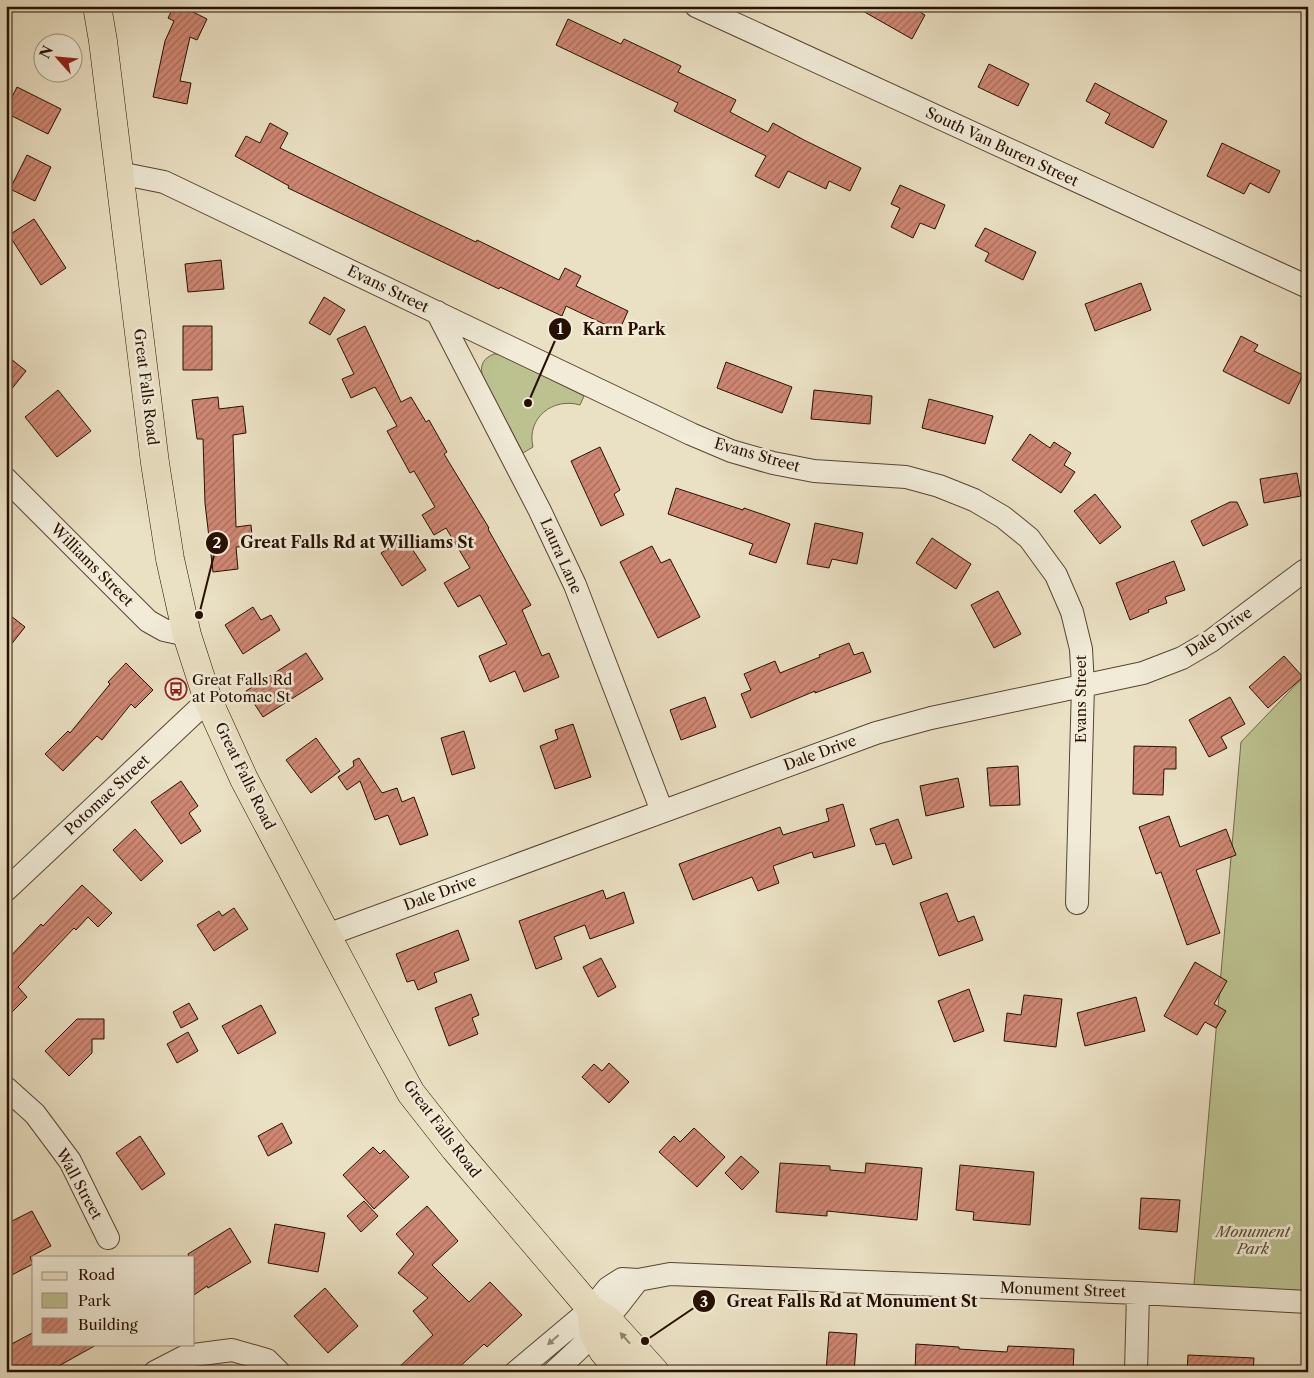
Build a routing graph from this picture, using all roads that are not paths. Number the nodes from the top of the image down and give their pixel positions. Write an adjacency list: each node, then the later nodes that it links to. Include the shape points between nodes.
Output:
1 (97, 6): 3 (main road, Great Falls Road)
2 (696, 6): 4 (street, South Van Buren Street)
3 (119, 173): 5 (street, Evans Street, via 164,182); 8 (main road, Great Falls Road, via 155,463 170,559)
4 (1308, 287)
5 (437, 312): 9 (street, Evans Street, via 731,451 814,471 906,478 939,486 974,500 1029,538 1056,575 1075,621 1081,649); 11 (street, Laura Lane, via 575,585)
6 (6, 479): 8 (street, Williams Street, via 148,621 164,630)
7 (1304, 571): 9 (street, Dale Drive, via 1211,642 1182,658 1143,673)
8 (188, 635): 10 (main road, Great Falls Road)
9 (1083, 686): 11 (street, Dale Drive, via 876,733); 13 (street, Evans Street)
10 (208, 700): 12 (street, Potomac Street); 14 (main road, Great Falls Road, via 244,779)
11 (662, 810): 14 (street, Dale Drive)
12 (6, 890)
13 (1077, 903)
14 (327, 935): 19 (main road, Great Falls Road, via 411,1093)
15 (6, 1088): 16 (street, Wall Street, via 35,1114 70,1161)
16 (108, 1238)
17 (1138, 1293): 18 (street, Monument Street); 19 (street, Monument Street, via 670,1274 638,1280 622,1279 608,1288); 26 (street)
18 (1308, 1302)
19 (597, 1320): 22 (street, one-way to 22); 23 (street, via 581,1349); 24 (main road, Great Falls Road, via 603,1351); 25 (main road, Great Falls Road, one-way to 19)
20 (155, 1372): 21 (street, via 186,1356 232,1350 267,1360)
21 (279, 1372)
22 (516, 1372)
23 (554, 1372)
24 (621, 1372)
25 (655, 1372)
26 (1136, 1372)

